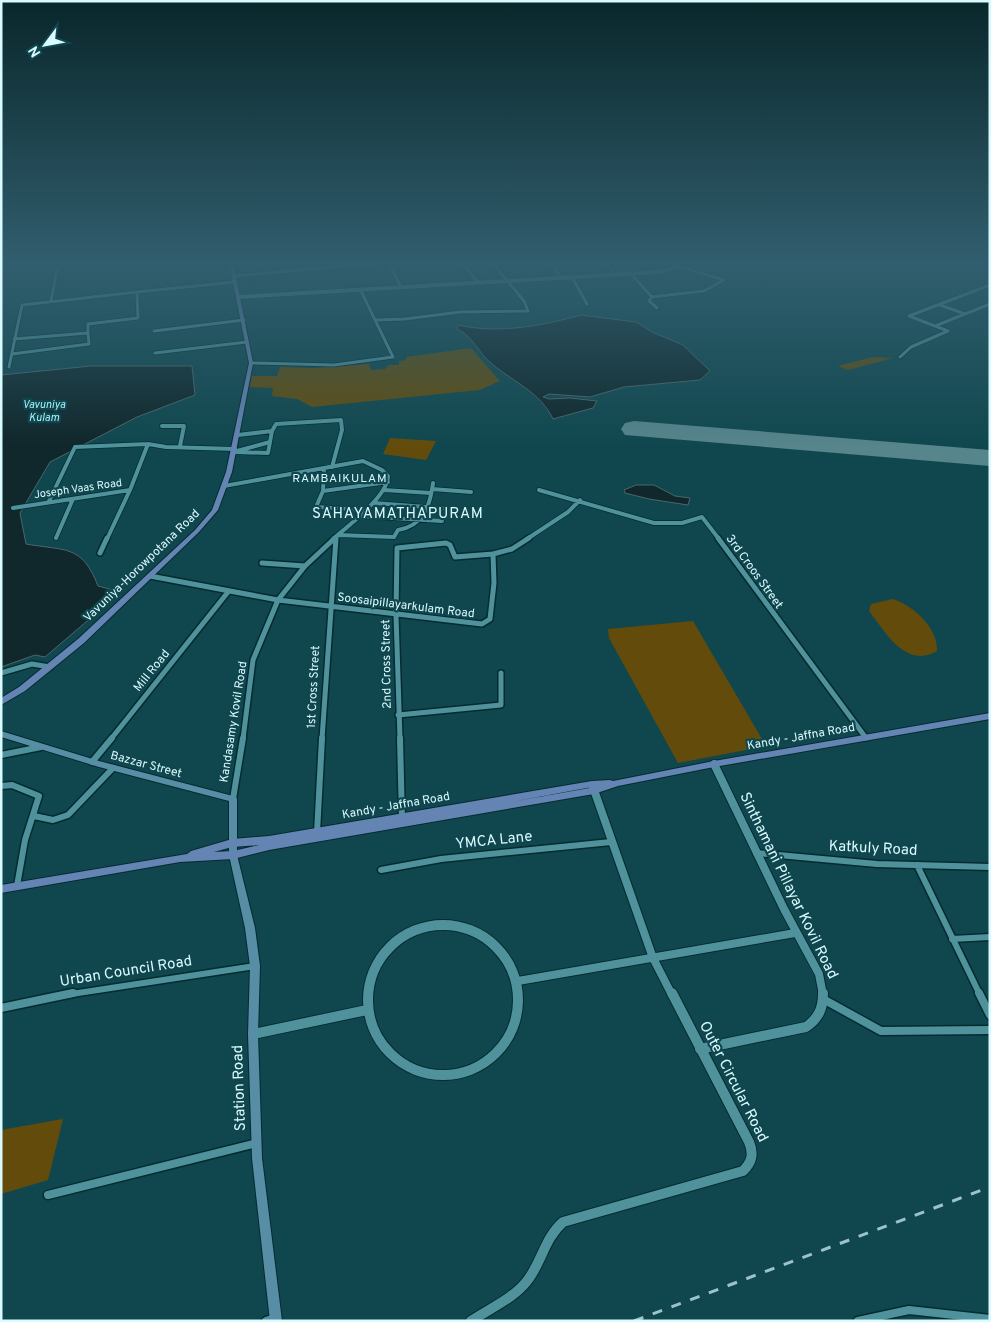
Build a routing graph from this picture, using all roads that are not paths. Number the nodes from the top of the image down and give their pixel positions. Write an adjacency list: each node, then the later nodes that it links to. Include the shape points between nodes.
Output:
1 (18, 324): 11 (street)
2 (91, 324): 10 (street)
3 (214, 324): 9 (street)
4 (245, 324): 12 (highway, Vavuniya-Horowpotana Road)
5 (378, 324): 16 (street, via 393,357 334,366)
6 (929, 324): 8 (street)
7 (941, 324): 8 (street)
8 (935, 326): 15 (street, via 948,331 911,347)
9 (154, 331)
10 (88, 333): 11 (street); 14 (street, via 89,344)
11 (14, 339): 14 (street)
12 (247, 342): 13 (street); 16 (highway, Vavuniya-Horowpotana Road)
13 (155, 353)
14 (12, 354): 17 (street)
15 (900, 357)
16 (252, 363): 20 (highway, Vavuniya-Horowpotana Road)
17 (9, 367)
18 (162, 426): 23 (street, via 184,426)
19 (272, 431): 20 (street); 21 (street); 25 (street, via 276,424 342,420)
20 (238, 435): 24 (highway, Vavuniya-Horowpotana Road)
21 (270, 442): 24 (street); 24 (street, via 268,453)
22 (148, 444): 23 (street); 30 (street, Joseph Vaas Road); 38 (street, via 75,447)
23 (180, 446): 24 (street)
24 (234, 451): 29 (highway, Vavuniya-Horowpotana Road)
25 (332, 467): 26 (street); 27 (street, via 366,462 385,472)
26 (324, 469): 29 (street); 33 (street)
27 (388, 482): 31 (street, Kandasamy Kovil Road); 33 (street)
28 (433, 483): 34 (street)
29 (224, 486): 55 (highway, Vavuniya-Horowpotana Road, via 206,521)
30 (130, 490): 36 (street, Joseph Vaas Road); 51 (street)
31 (384, 490): 34 (street); 39 (street, Kandasamy Kovil Road)
32 (539, 490): 37 (street)
33 (323, 491): 43 (street, via 316,507)
34 (432, 491): 35 (street); 40 (street)
35 (471, 492)
36 (73, 499): 38 (street, Joseph Vaas Road); 49 (street)
37 (580, 500): 52 (street, via 568,512 512,549); 67 (street, 3rd Croos Street, via 654,523 682,523 702,517)
38 (49, 501): 41 (street, Joseph Vaas Road)
39 (374, 503): 40 (street); 43 (street, Kandasamy Kovil Road)
40 (426, 506): 42 (street); 45 (street)
41 (12, 508)
42 (452, 509)
43 (366, 510): 44 (street, Kandasamy Kovil Road)
44 (359, 516): 45 (street); 47 (street, Kandasamy Kovil Road)
45 (418, 520): 46 (street); 48 (street, via 412,527 398,530)
46 (442, 520)
47 (337, 535): 48 (street); 54 (street, Kandasamy Kovil Road); 58 (street, 1st Cross Street)
48 (394, 537): 50 (street, 2nd Cross Street)
49 (56, 538)
50 (397, 548): 52 (street, via 446,543 456,556); 59 (street, 2nd Cross Street)
51 (100, 553)
52 (493, 554): 59 (street, Soosaipillayarkulam Road, via 494,583 488,621 479,624)
53 (262, 562): 54 (street)
54 (305, 566): 57 (street, Kandasamy Kovil Road)
55 (150, 576): 56 (street, Soosaipillayarkulam Road); 60 (highway, Vavuniya-Horowpotana Road)
56 (228, 592): 57 (street, Soosaipillayarkulam Road); 70 (street, Mill Road)
57 (278, 600): 58 (street, Soosaipillayarkulam Road); 75 (street, Kandasamy Kovil Road, via 253,660)
58 (331, 606): 59 (street, Soosaipillayarkulam Road); 78 (street, 1st Cross Street)
59 (396, 615): 64 (street, 2nd Cross Street)
60 (50, 667): 61 (street, via 32,664); 63 (highway, Vavuniya-Horowpotana Road)
61 (1, 673)
62 (501, 673): 64 (street, via 501,704)
63 (1, 702)
64 (398, 715): 77 (street, 2nd Cross Street)
65 (990, 716): 67 (highway, Kandy - Jaffna Road)
66 (1, 734): 68 (main road, Bazzar Street)
67 (866, 738): 71 (highway, Kandy - Jaffna Road)
68 (41, 747): 69 (street); 70 (main road, Bazzar Street)
69 (1, 755)
70 (92, 762): 72 (main road, Bazzar Street)
71 (714, 764): 74 (highway, Kandy - Jaffna Road); 81 (street, Sinthamani Pillayar Kovil Road)
72 (113, 768): 75 (main road, Bazzar Street); 76 (street, via 68,815 53,820)
73 (1, 786): 76 (street, via 12,785 39,796)
74 (593, 787): 77 (highway, Kandy - Jaffna Road); 80 (street, Outer Circular Road)
75 (233, 799): 79 (main road)
76 (34, 816): 87 (street, via 25,840)
77 (402, 821): 78 (highway, Kandy - Jaffna Road)
78 (317, 835): 79 (highway, Kandy - Jaffna Road); 82 (highway, Kandy - Jaffna Road)
79 (232, 842): 82 (main road); 83 (highway, Kandy - Jaffna Road)
80 (610, 842): 86 (street, YMCA Lane, via 441,859); 92 (street, Outer Circular Road)
81 (756, 853): 84 (street, Katkuly Road); 89 (street, Sinthamani Pillayar Kovil Road)
82 (233, 855): 83 (highway, Kandy - Jaffna Road); 93 (main road, Station Road)
83 (180, 858): 87 (highway, Kandy - Jaffna Road)
84 (917, 865): 85 (street, Katkuly Road); 91 (street)
85 (990, 867)
86 (381, 870)
87 (17, 886): 88 (highway, Kandy - Jaffna Road)
88 (1, 889)
89 (795, 933): 92 (street); 95 (street, Sinthamani Pillayar Kovil Road, via 823,986)
90 (990, 938): 91 (street)
91 (952, 939): 96 (street)
92 (653, 958): 94 (street); 102 (street, Outer Circular Road)
93 (255, 966): 97 (street, Urban Council Road, via 68,994); 101 (main road, Station Road)
94 (518, 981): 98 (street, via 510,960 489,940 455,926 432,927 410,934 377,966 368,987); 98 (street, via 520,1007 511,1032 494,1053 470,1068 442,1074 415,1069 391,1056 374,1035)
95 (823, 999): 100 (street, via 881,1031); 102 (street, Sinthamani Pillayar Kovil Road, via 824,1007 820,1014 806,1027)
96 (987, 1005): 99 (street)
97 (1, 1008)
98 (367, 1010): 101 (street)
99 (990, 1015)
100 (990, 1030)
101 (253, 1034): 103 (main road, Station Road)
102 (700, 1048): 107 (street, Outer Circular Road, via 752,1147 750,1166 743,1171 562,1222 552,1232 528,1280)
103 (256, 1143): 104 (street); 106 (main road, Station Road)
104 (48, 1195)
105 (990, 1319): 108 (street, via 909,1310)
106 (273, 1320)
107 (470, 1321)
108 (858, 1321)

